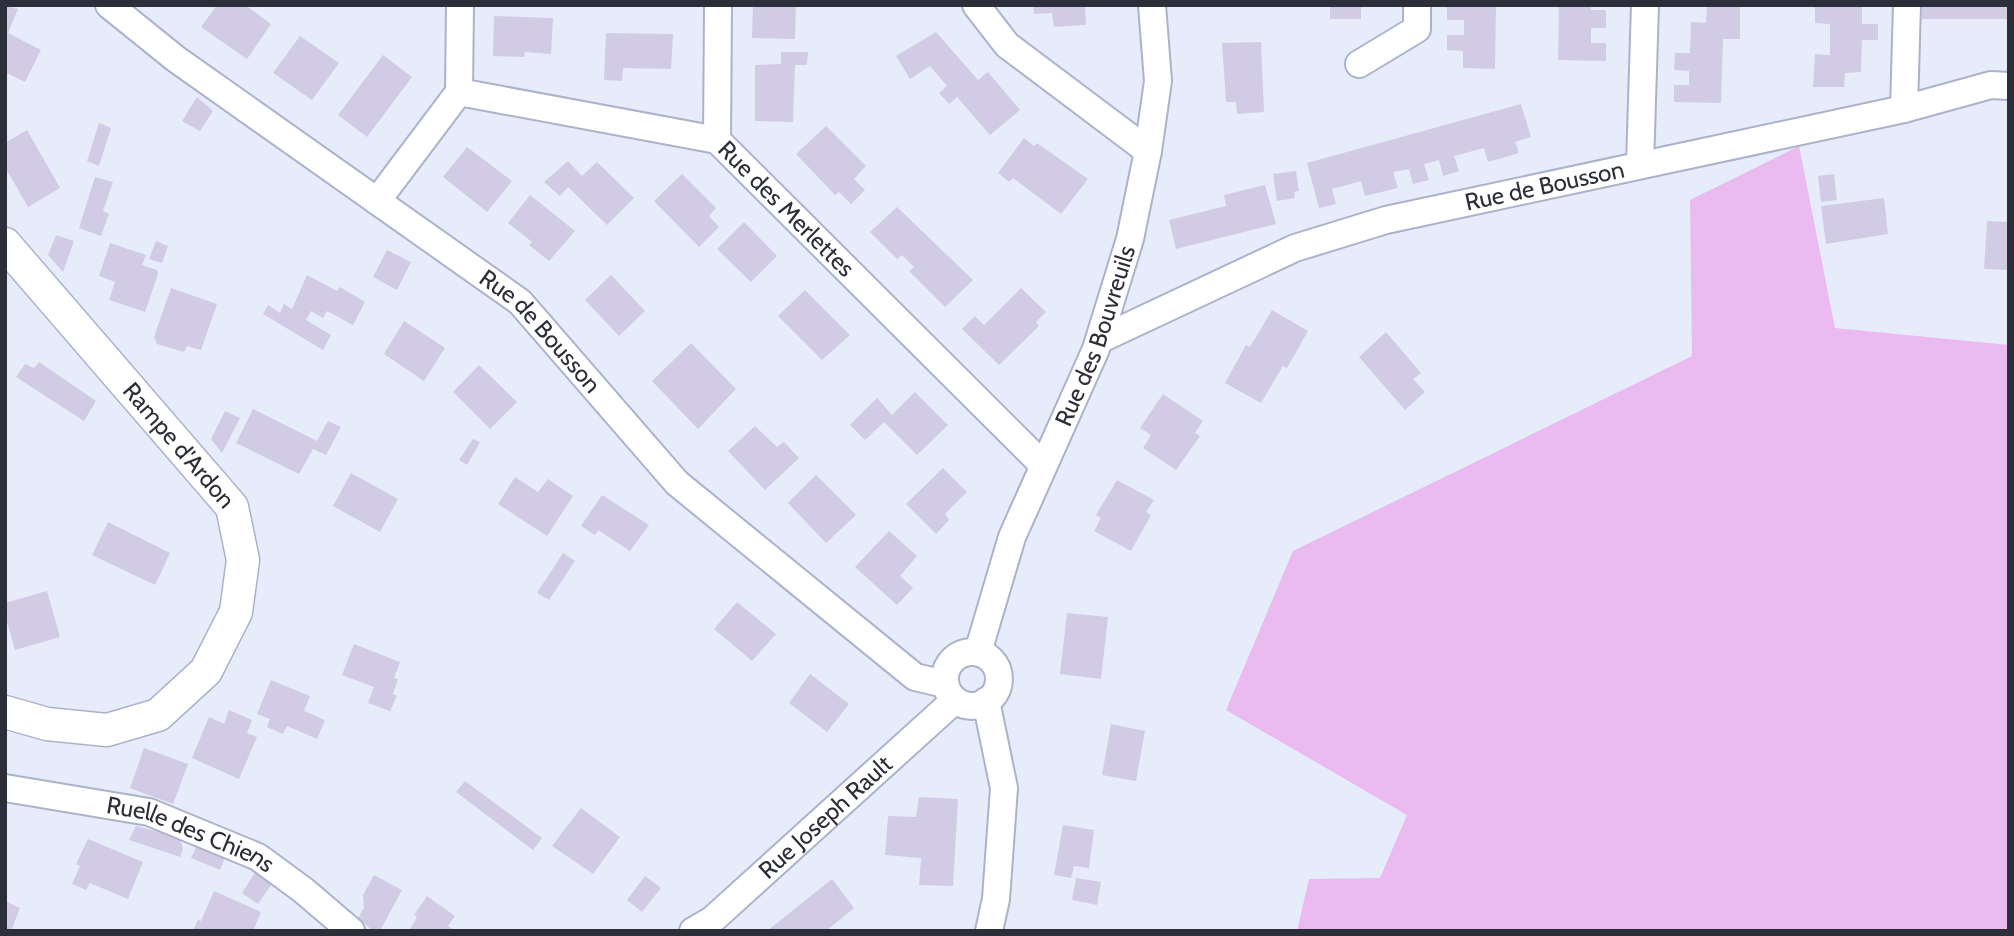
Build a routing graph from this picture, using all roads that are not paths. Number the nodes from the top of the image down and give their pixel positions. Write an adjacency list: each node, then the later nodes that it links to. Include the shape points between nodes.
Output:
1 (109, 5): 16 (street, Rue de Bousson, via 176,59)
2 (460, 5): 11 (street)
3 (718, 5): 13 (street)
4 (976, 5): 14 (street, via 1007,45)
5 (1152, 5): 14 (street, Rue des Bouvreuils, via 1158,81)
6 (1417, 5): 9 (street, via 1417,29)
7 (1646, 5): 15 (street)
8 (1907, 5): 12 (street)
9 (1359, 64)
10 (2009, 86): 12 (street, Rue de Bousson, via 1991,85)
11 (459, 92): 13 (street, Rue des Merlettes); 16 (street)
12 (1904, 109): 15 (street, Rue de Bousson)
13 (717, 140): 19 (street, Rue des Merlettes)
14 (1148, 151): 18 (street, Rue des Bouvreuils, via 1130,239)
15 (1640, 164): 18 (street, Rue de Bousson, via 1386,220 1295,248)
16 (377, 201): 21 (street, Rue de Bousson, via 520,302 677,482 915,677)
17 (5, 244): 23 (street, Rampe d'Ardon, via 232,507 243,560 236,612 206,671 158,715 107,730 47,724)
18 (1099, 340): 19 (street, Rue des Bouvreuils)
19 (1043, 465): 20 (street, Rue des Bouvreuils, via 1012,537)
20 (978, 652): 21 (street, via 953,659 947,667); 22 (street, via 993,662 999,678 998,687)
21 (950, 692): 22 (street, via 971,706); 26 (street, Rue Joseph Rault, via 712,920)
22 (986, 701): 27 (street, via 1004,788 996,899)
23 (5, 712)
24 (5, 788): 25 (street, Ruelle des Chiens, via 149,812 258,857)
25 (351, 931)
26 (694, 931)
27 (989, 931)

